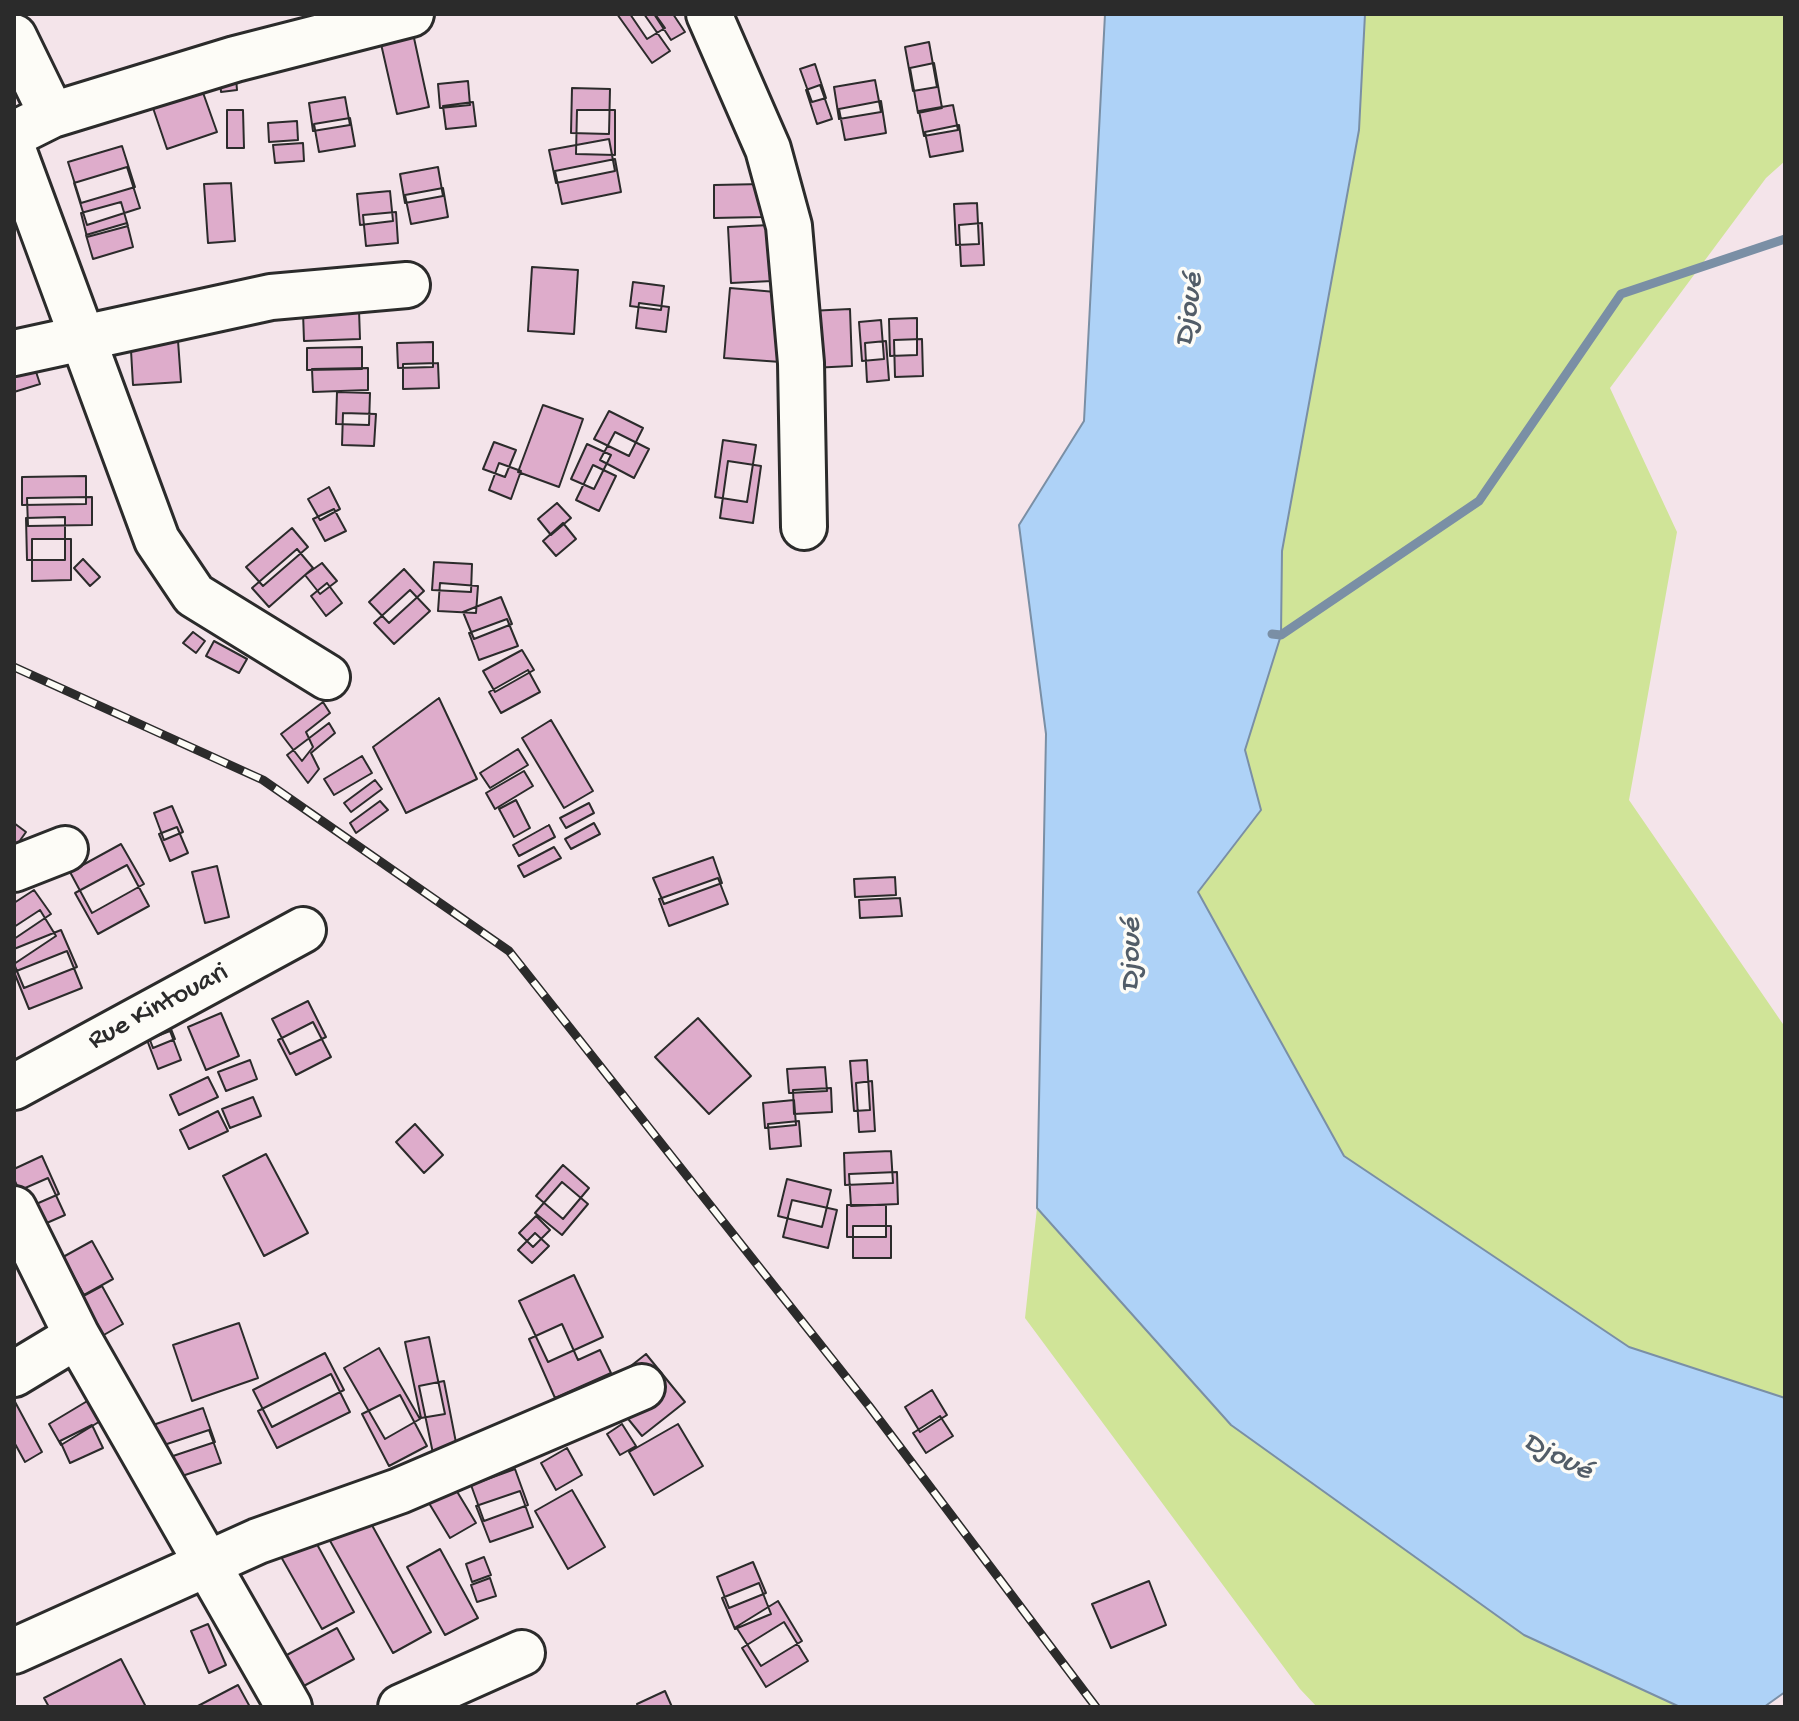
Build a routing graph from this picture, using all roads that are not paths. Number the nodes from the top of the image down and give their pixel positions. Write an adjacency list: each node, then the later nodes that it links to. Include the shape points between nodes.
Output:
1 (411, 14): 4 (street, via 235,59)
2 (709, 14): 9 (street, via 768,149 789,226 801,363)
3 (14, 37): 4 (street)
4 (33, 124)
5 (14, 152): 7 (street)
6 (407, 285): 7 (street, via 271,297)
7 (81, 339): 8 (street); 10 (street, via 157,540 194,595)
8 (14, 353)
9 (804, 527)
10 (327, 677)
11 (65, 849): 12 (street)
12 (14, 869)
13 (303, 930): 14 (street, Rue Kintouari)
14 (14, 1087)
15 (14, 1209): 16 (street)
16 (77, 1336): 17 (street); 19 (street)
17 (14, 1374)
18 (642, 1387): 19 (street, via 399,1491 258,1541)
19 (208, 1565): 20 (street); 22 (street)
20 (14, 1651)
21 (522, 1653): 23 (street)
22 (289, 1707)
23 (401, 1707)

